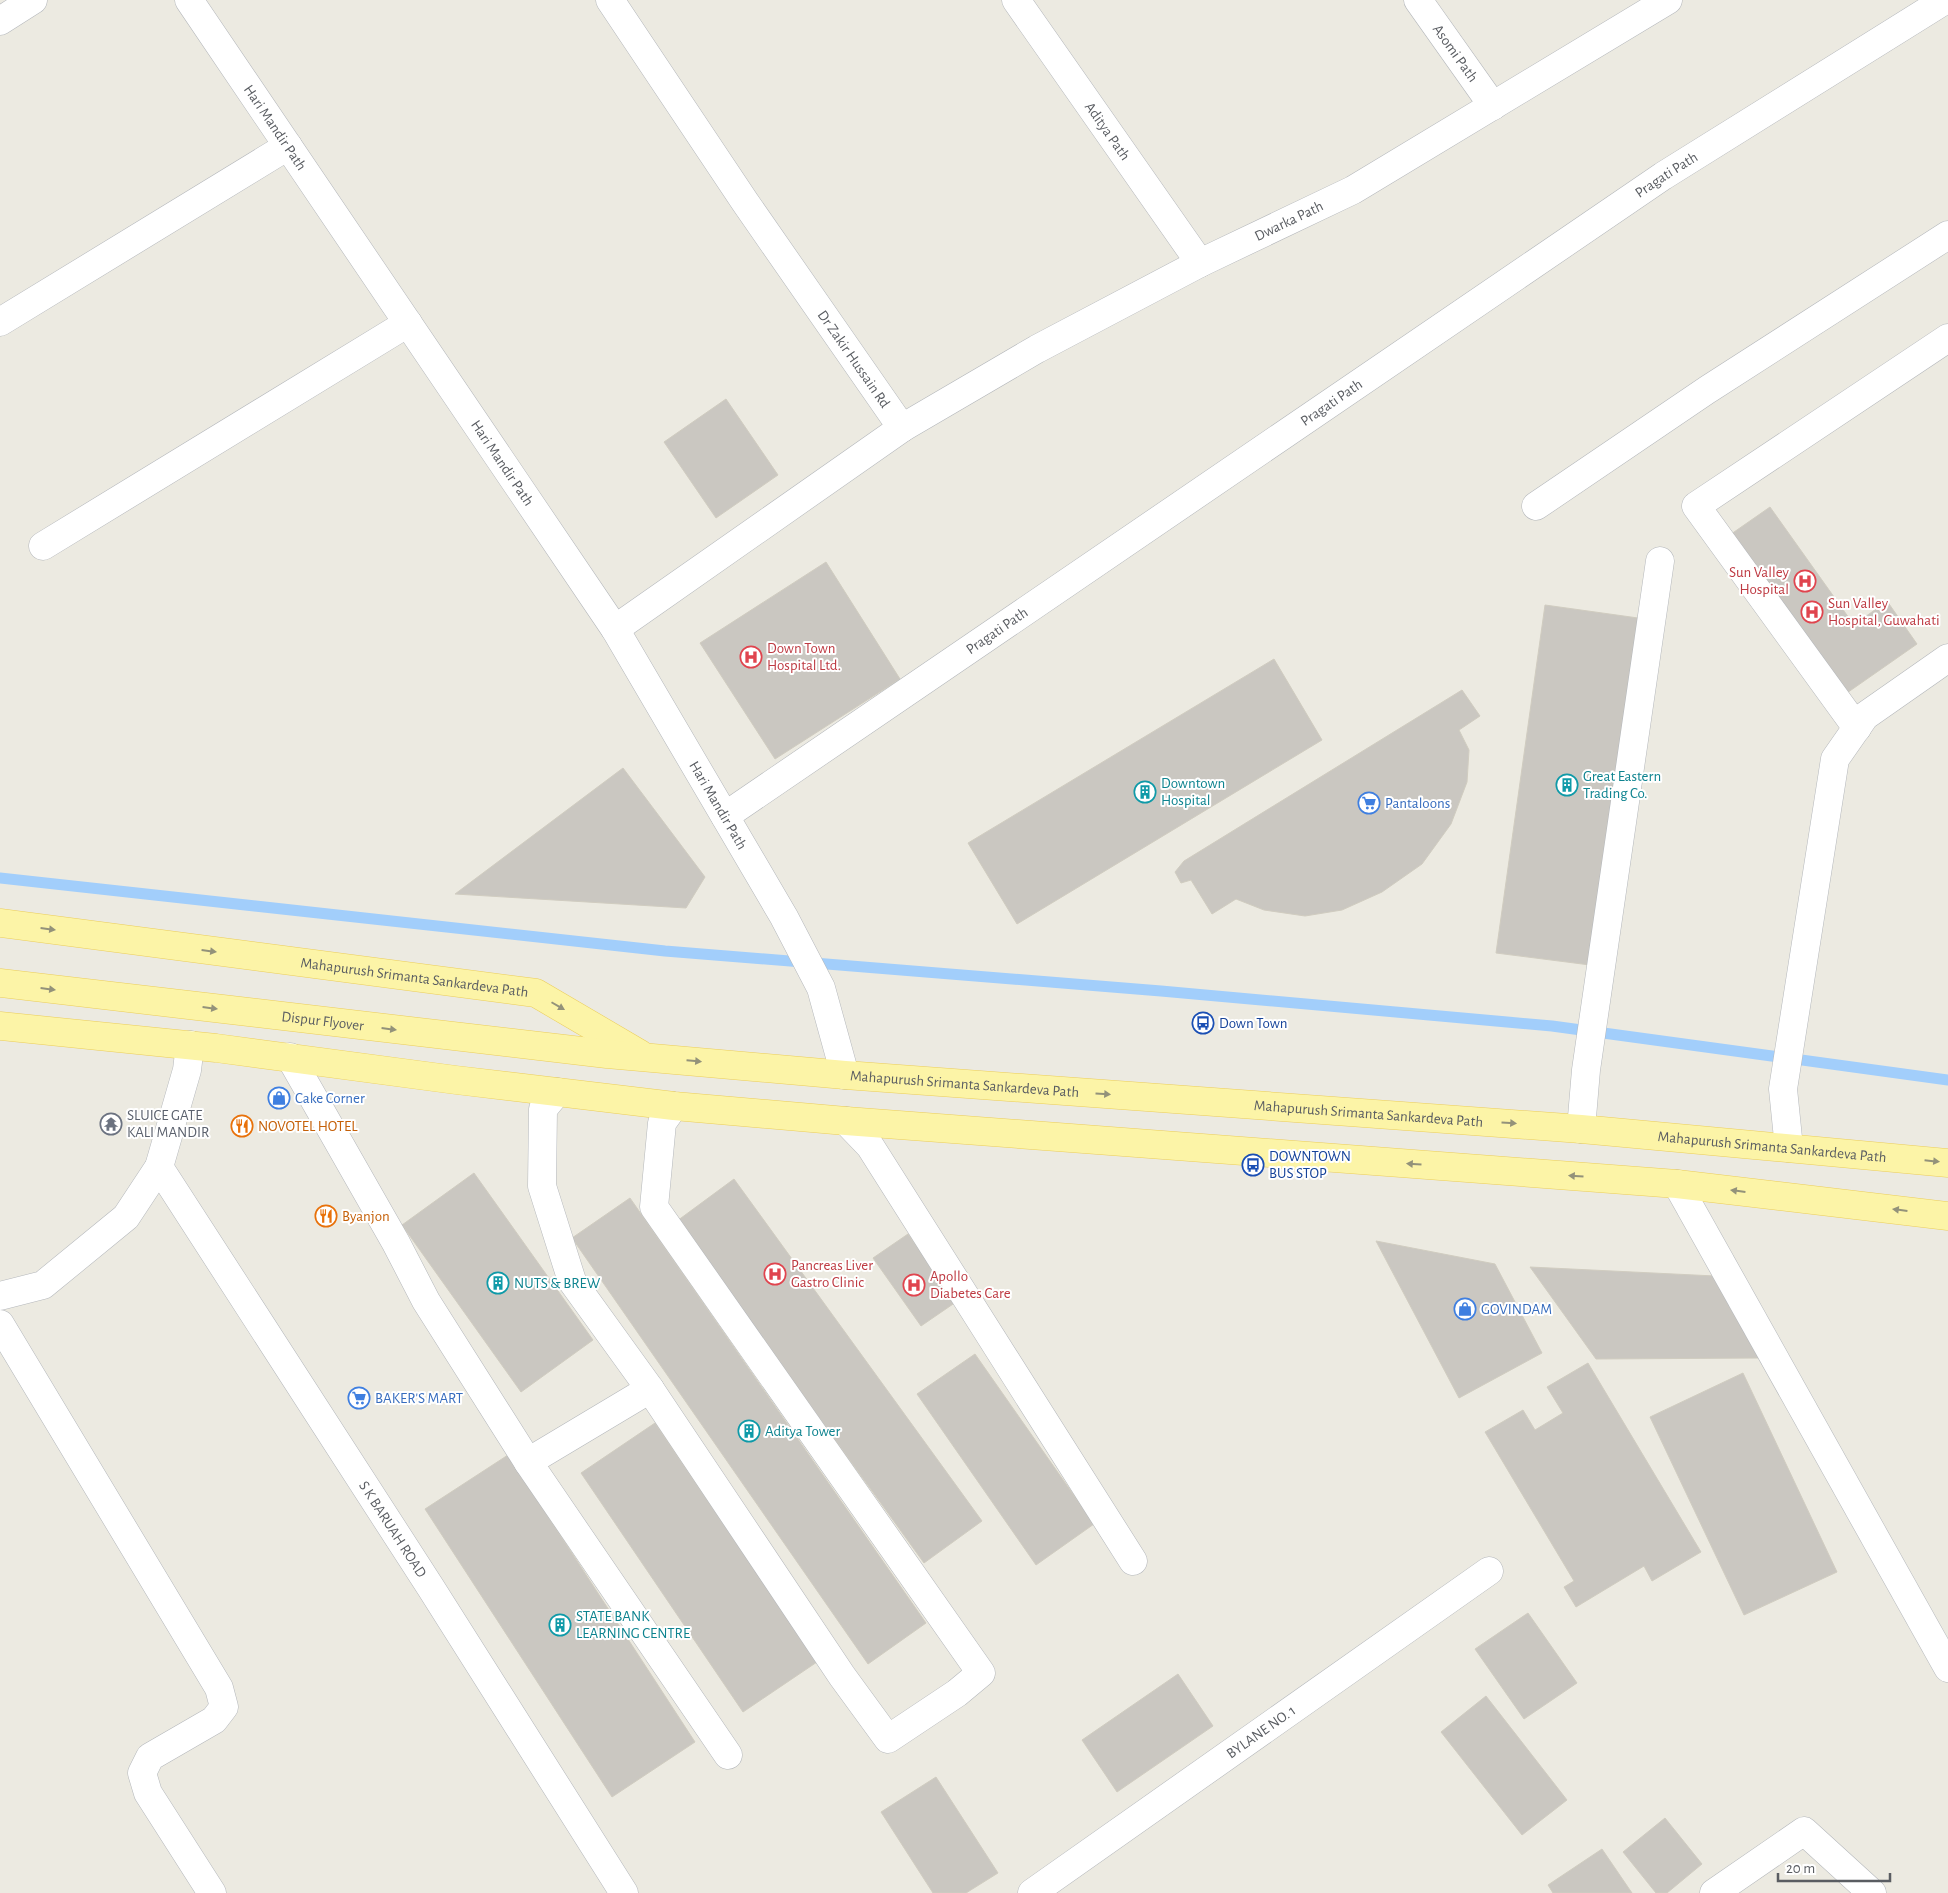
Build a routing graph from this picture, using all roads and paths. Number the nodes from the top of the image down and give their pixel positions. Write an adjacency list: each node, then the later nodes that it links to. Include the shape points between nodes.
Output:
1 (33, 0): 8 (street)
2 (189, 0): 10 (street, Hari Mandir Path)
3 (610, 0): 16 (street, Dr Zakir Hussain Rd)
4 (1016, 0): 12 (street, Aditya Path)
5 (1418, 0): 9 (street, Asomi Path)
6 (1668, 0): 9 (street, Dwarka Path)
7 (1945, 0): 23 (street, Pragati Path, via 1662,176)
8 (0, 21)
9 (1493, 106): 12 (street, Dwarka Path, via 1353,190)
10 (288, 146): 13 (street); 14 (street, Hari Mandir Path)
11 (1948, 235): 17 (street, via 1707,390)
12 (1200, 263): 16 (street, Dwarka Path, via 1037,348)
13 (0, 322)
14 (408, 323): 18 (street); 20 (street, Hari Mandir Path)
15 (1948, 338): 22 (street, via 1696,506)
16 (902, 428): 20 (street)
17 (1536, 506)
18 (43, 546)
19 (1660, 561): 34 (street, via 1595,1005)
20 (615, 629): 23 (street, Hari Mandir Path)
21 (1948, 658): 22 (street, via 1865,716)
22 (1856, 728): 35 (street, via 1835,759 1791,1033 1783,1089)
23 (725, 816): 30 (street, Hari Mandir Path, via 820,985)
24 (0, 923): 29 (main road, Mahapurush Srimanta Sankardeva Path, one-way to 29, via 536,993)
25 (0, 983): 29 (main road, Dispur Flyover, one-way to 29)
26 (0, 1026): 27 (main road)
27 (190, 1045): 28 (main road); 37 (street, via 187,1070)
28 (290, 1057): 31 (main road); 43 (street, via 426,1301)
29 (646, 1057): 30 (main road, Mahapurush Srimanta Sankardeva Path, one-way to 30)
30 (845, 1075): 34 (main road, Mahapurush Srimanta Sankardeva Path, one-way to 34)
31 (557, 1092): 32 (main road); 42 (street, via 543,1109 542,1186 572,1281)
32 (674, 1106): 33 (main road); 42 (street, via 662,1123 654,1207 981,1673 888,1739 842,1676)
33 (846, 1121): 38 (main road, one-way to 33); 44 (street, via 870,1146)
34 (1581, 1128): 35 (main road, Mahapurush Srimanta Sankardeva Path)
35 (1789, 1148): 36 (main road, Mahapurush Srimanta Sankardeva Path, one-way to 36)
36 (1948, 1163)
37 (159, 1167): 40 (street, via 126,1216 42,1285); 49 (street, S K BARUAH ROAD)
38 (1677, 1184): 39 (main road, one-way to 38); 46 (street)
39 (1948, 1216)
40 (0, 1296)
41 (0, 1324): 48 (street, via 219,1688 224,1707 214,1720 150,1757 142,1773 148,1793)
42 (650, 1389): 43 (street)
43 (528, 1462): 47 (street)
44 (1133, 1561)
45 (1489, 1571): 50 (street, BYLANE NO. 1)
46 (1948, 1668)
47 (728, 1755)
48 (212, 1893)
49 (624, 1893)
50 (1032, 1893)
51 (1714, 1893): 52 (street, via 1804,1831)
52 (1872, 1893)

